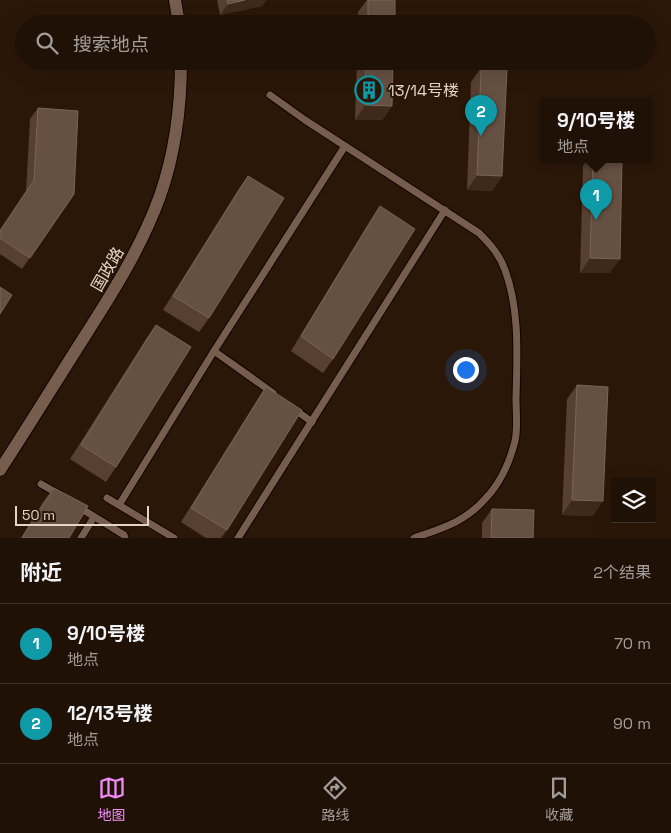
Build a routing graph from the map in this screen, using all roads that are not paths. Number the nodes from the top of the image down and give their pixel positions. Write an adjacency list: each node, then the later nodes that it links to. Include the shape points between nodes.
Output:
1 (175, 0): 2 (street)
2 (178, 15)
3 (181, 70): 11 (street, 国政路, via 173,151 161,194 143,238 121,279)
4 (270, 95): 5 (lane)
5 (345, 146): 6 (lane); 7 (lane)
6 (445, 210): 10 (lane); 18 (lane, via 479,233 492,246 505,268 513,296 517,342 516,440 505,471 487,497 469,515)
7 (214, 351): 8 (lane); 16 (lane)
8 (282, 400)
9 (289, 405): 10 (lane)
10 (312, 422): 22 (lane)
11 (0, 470)
12 (41, 484): 13 (lane)
13 (64, 498)
14 (107, 498): 16 (lane)
15 (71, 502): 17 (lane)
16 (118, 505): 21 (lane)
17 (94, 517): 19 (lane); 20 (lane)
18 (434, 534): 23 (lane)
19 (81, 538)
20 (125, 538)
21 (174, 538)
22 (238, 538)
23 (414, 538)

